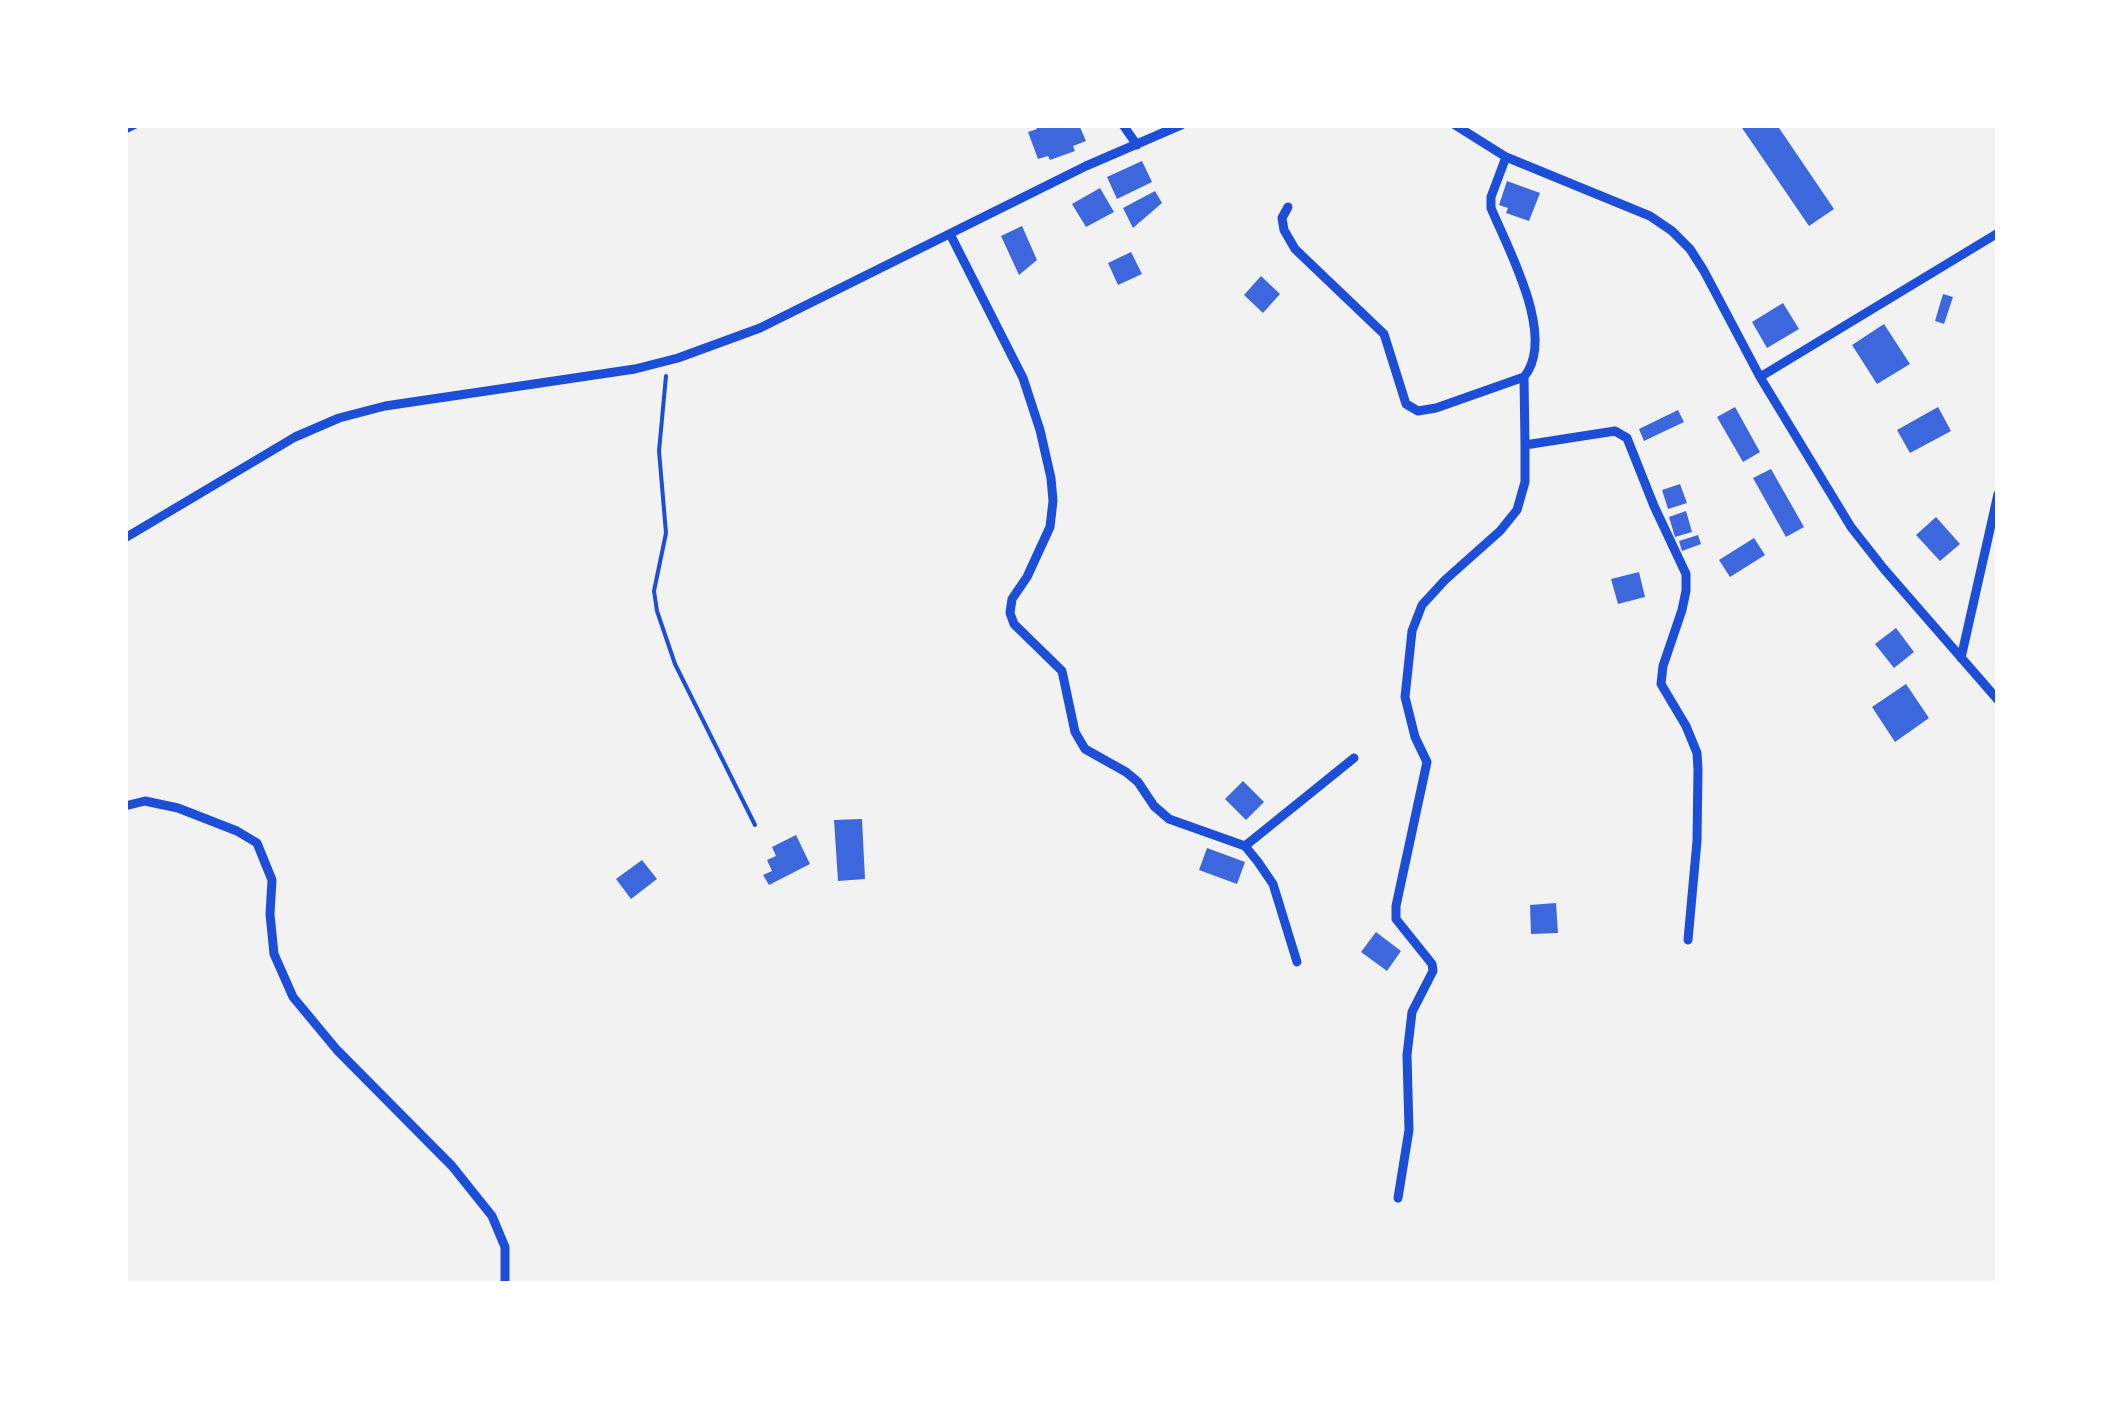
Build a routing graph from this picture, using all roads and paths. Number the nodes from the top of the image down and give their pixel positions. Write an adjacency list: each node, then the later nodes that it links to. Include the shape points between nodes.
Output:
1 (139, 125): 5 (path)
2 (1122, 125): 6 (street)
3 (1180, 125): 6 (street)
4 (1455, 125): 7 (street)
5 (125, 132)
6 (1137, 145): 10 (street)
7 (1506, 157): 12 (street, via 1491,208 1532,313 1532,366); 13 (street, via 1672,231 1704,270)
8 (1288, 207): 12 (street, via 1284,230 1295,249 1384,334 1406,404 1418,411 1436,408)
9 (1998, 232): 13 (street)
10 (950, 234): 11 (street, via 760,328); 22 (street, via 1023,378 1051,478 1050,528 1012,599 1014,624 1062,670 1085,749 1126,772 1170,819)
11 (667, 361): 16 (street, via 339,418 295,436); 21 (path, via 658,452 666,533 654,591 657,611 675,664)
12 (1524, 376): 14 (street)
13 (1760, 378): 17 (street, via 1859,538)
14 (1525, 445): 23 (street, via 1615,431 1627,438 1686,574 1662,684 1697,753); 25 (street, via 1526,482 1516,510 1444,580 1412,631 1405,696 1427,762 1396,919 1433,971 1412,1012)
15 (1998, 494): 17 (street)
16 (125, 538)
17 (1961, 658): 18 (street)
18 (1998, 700)
19 (1354, 758): 22 (street)
20 (125, 806): 26 (street, via 145,801 178,808 257,843 272,880 274,954 293,997 492,1216 505,1247)
21 (755, 824)
22 (1245, 846): 24 (street, via 1272,884)
23 (1688, 940)
24 (1297, 962)
25 (1398, 1198)
26 (505, 1284)

